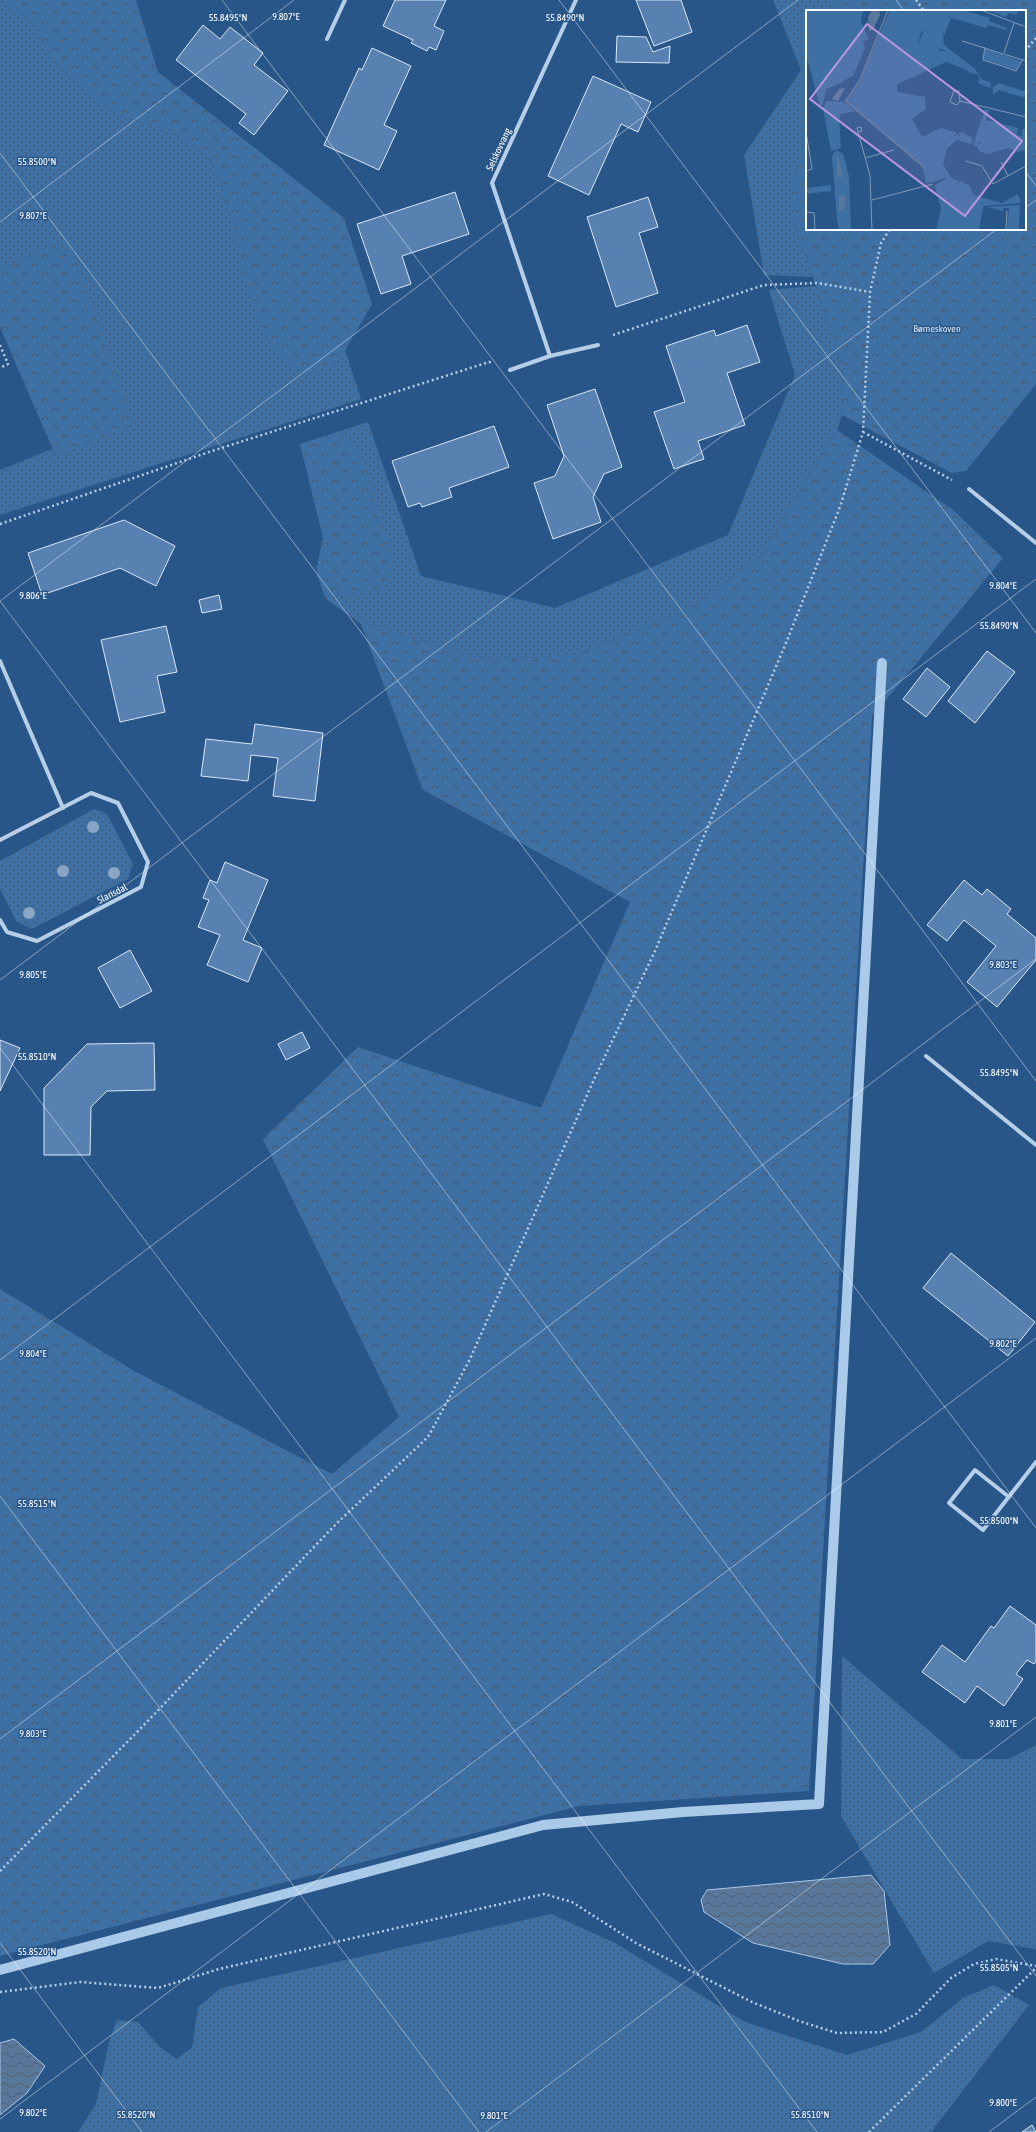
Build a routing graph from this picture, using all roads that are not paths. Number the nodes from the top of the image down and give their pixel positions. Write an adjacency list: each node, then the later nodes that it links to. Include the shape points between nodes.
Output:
1 (345, 0): 3 (street)
2 (576, 0): 5 (street, Selskovvang, via 492,183)
3 (327, 39)
4 (598, 345): 5 (street)
5 (550, 356): 6 (street)
6 (510, 370)
7 (969, 489): 8 (street)
8 (1036, 543)
9 (0, 661): 10 (street)
10 (63, 808): 11 (street, Slarisdal); 12 (street, Slarisdal, via 91,793 118,803 148,862 141,888 37,941 7,932)
11 (0, 840)
12 (0, 920)
13 (926, 1056): 14 (street)
14 (1036, 1145)
15 (1036, 1462): 16 (street)
16 (1009, 1497): 16 (street, via 974,1470 949,1503 983,1530)

